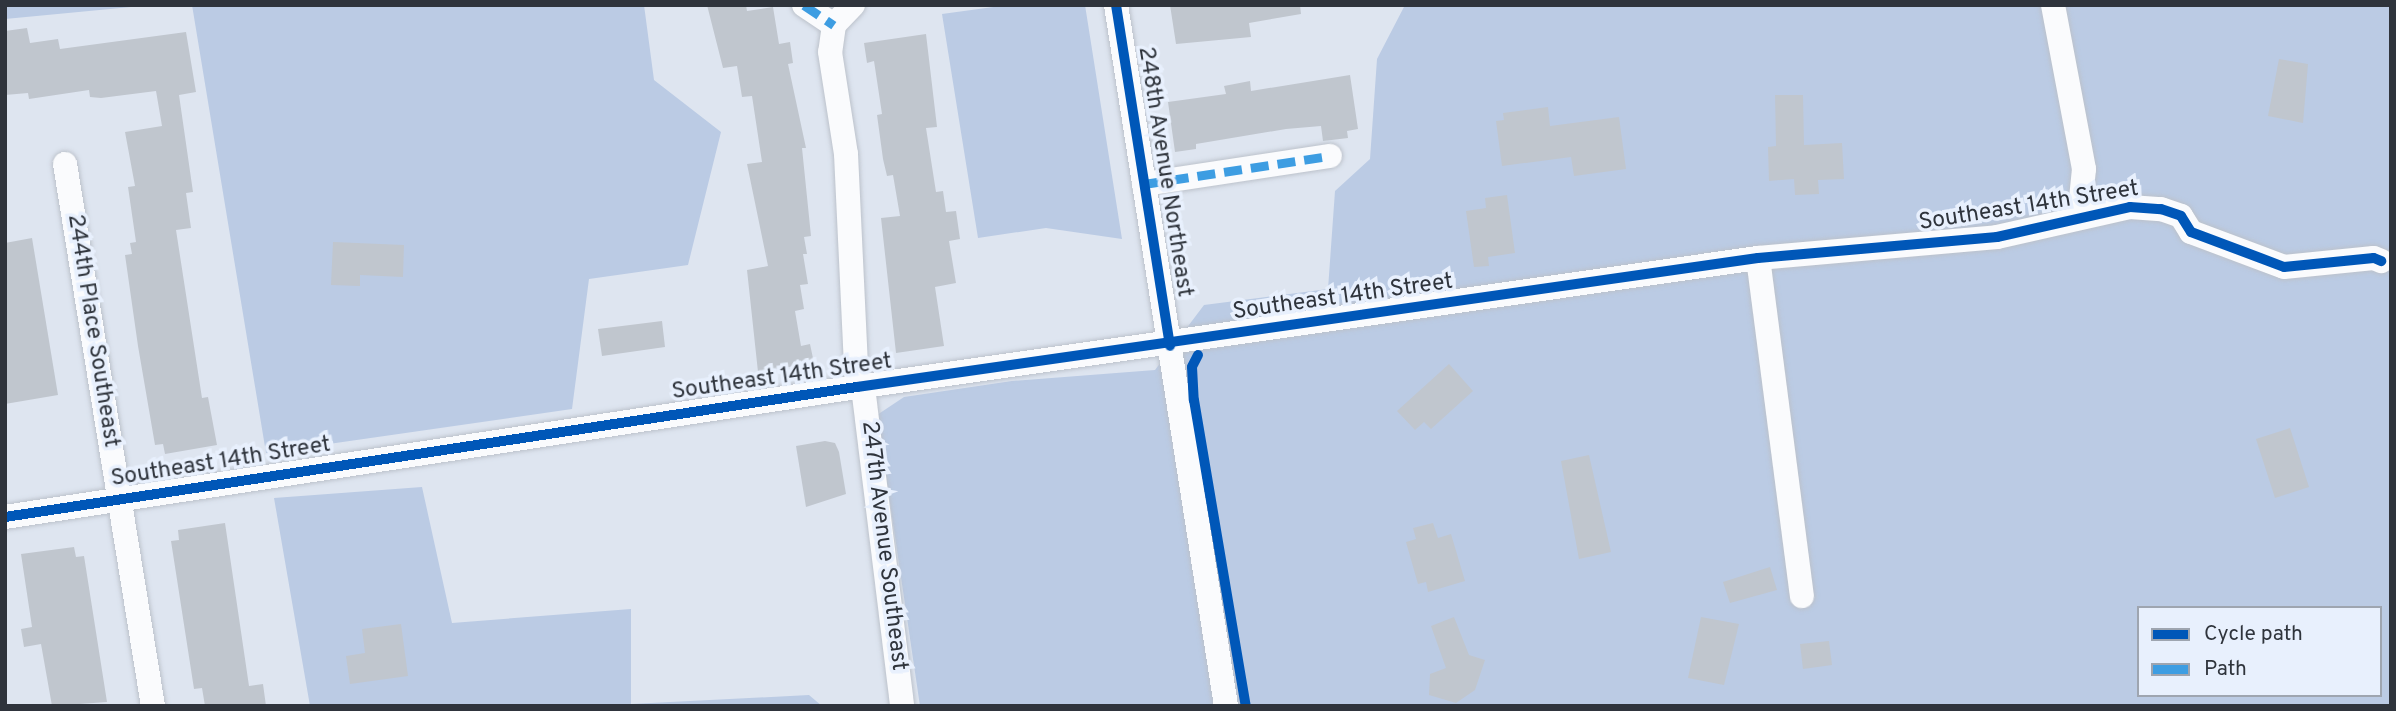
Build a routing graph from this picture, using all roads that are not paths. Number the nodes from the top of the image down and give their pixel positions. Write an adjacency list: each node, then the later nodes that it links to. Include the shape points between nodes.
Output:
1 (804, 5): 5 (street)
2 (853, 5): 5 (street)
3 (1116, 5): 8 (street, 248th Avenue Northeast)
4 (2053, 5): 9 (street, via 2084,169)
5 (834, 25): 13 (street, 247th Avenue Southeast, via 830,52 846,154)
6 (1330, 156): 8 (street)
7 (65, 164): 14 (street, 244th Place Southeast)
8 (1144, 184): 12 (street, 248th Avenue Northeast)
9 (2079, 218): 10 (street, Southeast 14th Street, via 1997,237); 11 (street, Southeast 14th Street, via 2130,207 2161,209 2181,216 2191,232 2284,267)
10 (1758, 258): 12 (street, Southeast 14th Street); 16 (street)
11 (2381, 261)
12 (1170, 345): 13 (street, Southeast 14th Street); 19 (street, 248th Avenue Northeast)
13 (860, 387): 14 (street, Southeast 14th Street); 18 (street, 247th Avenue Southeast)
14 (120, 500): 15 (street, Southeast 14th Street); 17 (street, 244th Place Southeast)
15 (5, 517)
16 (1802, 596)
17 (153, 706)
18 (902, 706)
19 (1226, 706)

